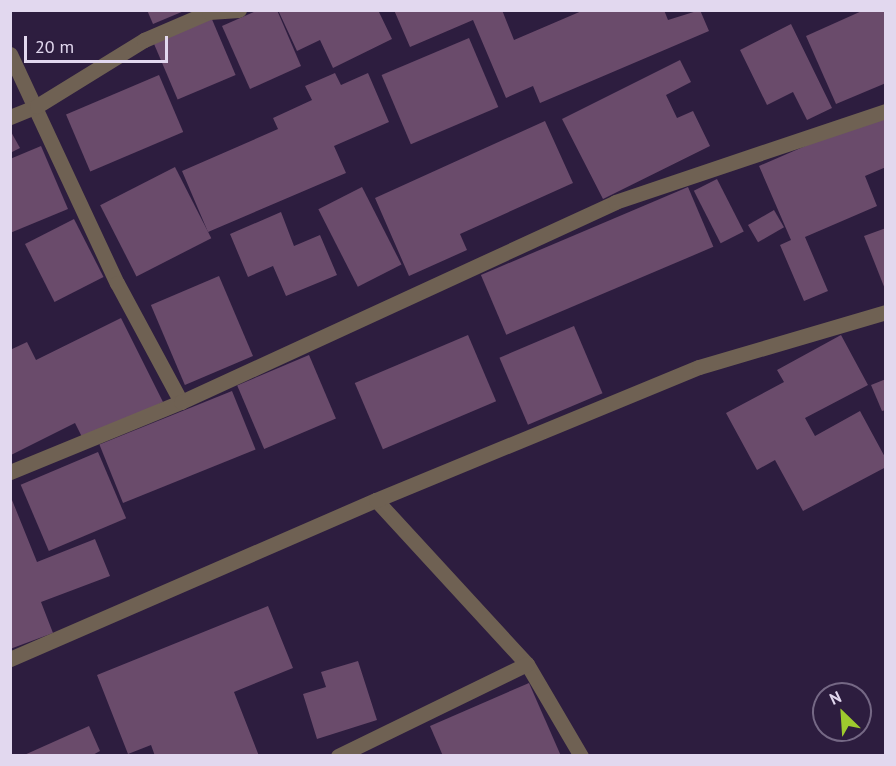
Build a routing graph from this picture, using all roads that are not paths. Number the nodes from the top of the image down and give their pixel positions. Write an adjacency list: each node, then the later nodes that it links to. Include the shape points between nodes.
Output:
1 (239, 10): 3 (street, via 209,12 144,40)
2 (10, 54): 3 (street)
3 (37, 106): 5 (street); 7 (street, via 117,283)
4 (885, 111): 7 (street, via 615,202)
5 (10, 117)
6 (885, 312): 9 (street, via 699,367)
7 (181, 402): 8 (street)
8 (10, 472)
9 (376, 500): 10 (street); 11 (street)
10 (10, 659)
11 (527, 664): 12 (street); 13 (street)
12 (338, 756)
13 (581, 756)

